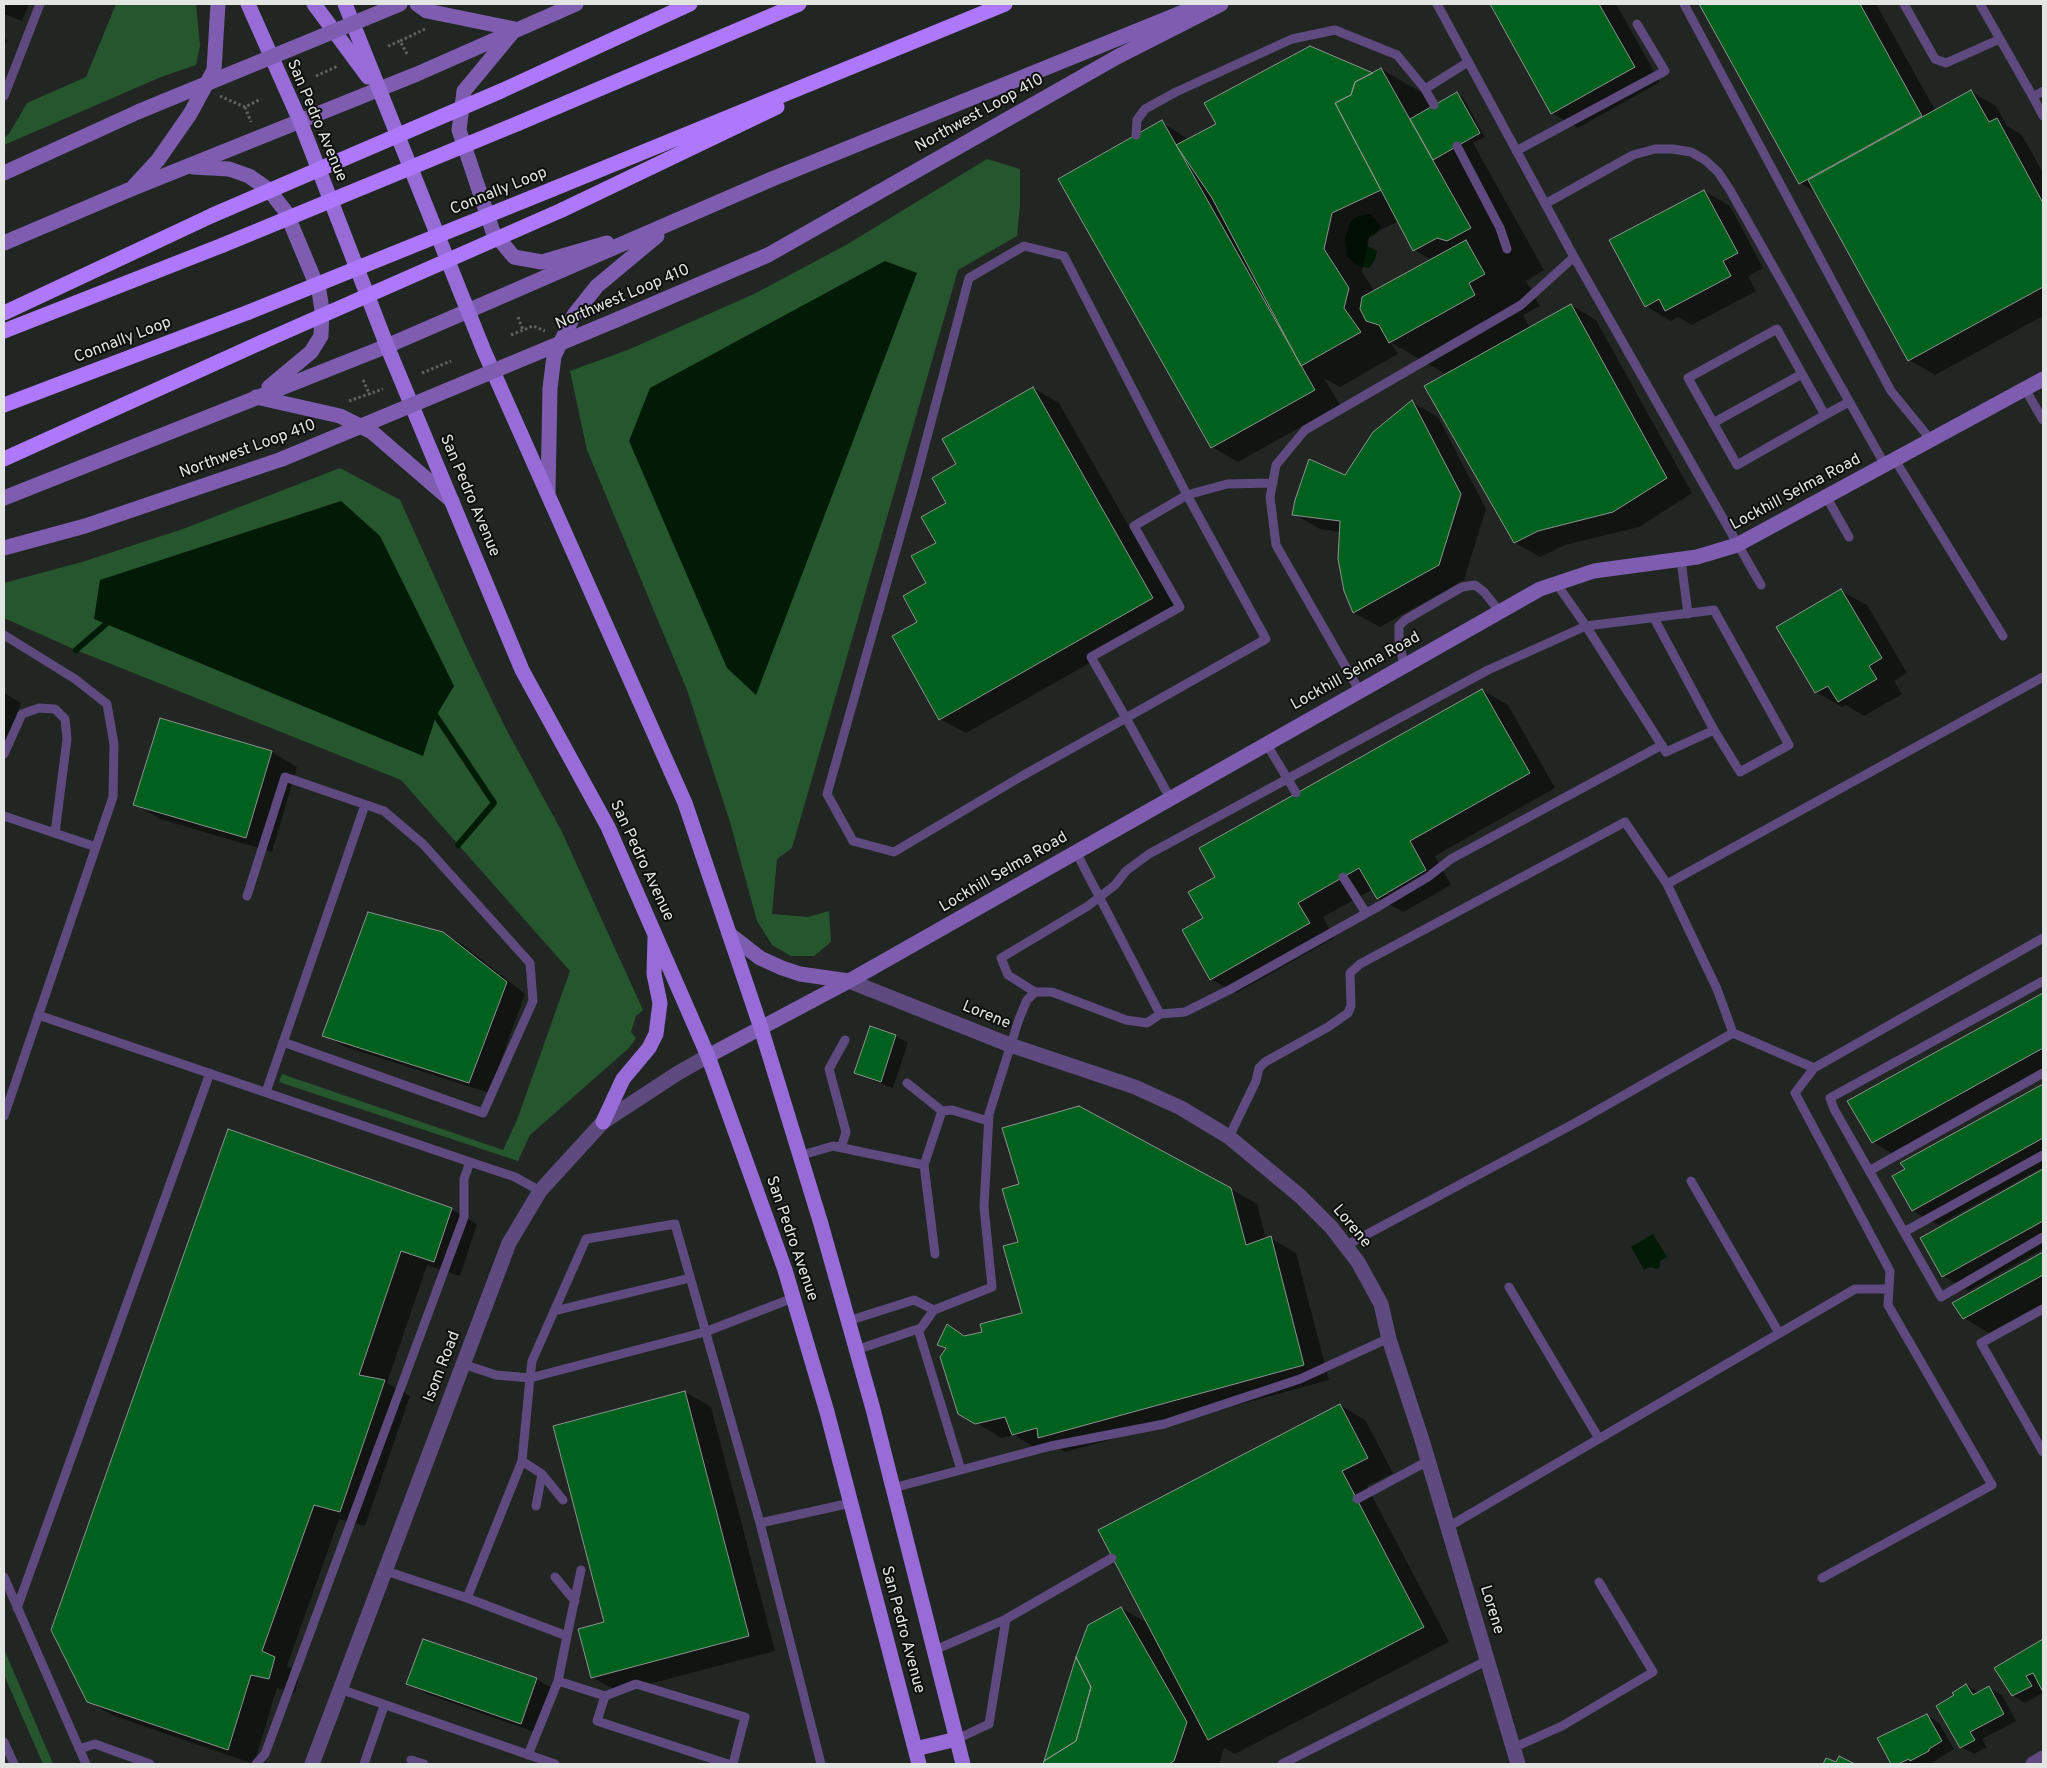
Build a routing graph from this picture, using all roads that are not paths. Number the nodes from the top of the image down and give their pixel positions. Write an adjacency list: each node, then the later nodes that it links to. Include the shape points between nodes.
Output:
1 (40, 4): 26 (lane)
2 (218, 4): 36 (main road, via 214,70 190,114 158,160)
3 (248, 4): 30 (main road, San Pedro Avenue)
4 (314, 4): 24 (main road)
5 (345, 4): 24 (main road, San Pedro Avenue)
6 (400, 4): 35 (main road, bridge, via 140,111)
7 (417, 4): 19 (main road, via 427,11)
8 (576, 4): 19 (main road)
9 (690, 4): 43 (highway, bridge, via 501,91 213,215)
10 (800, 4): 44 (highway, bridge, via 223,245)
11 (1005, 4): 20 (highway, Connally Loop)
12 (1203, 4): 38 (main road, Northwest Loop 410, via 772,179)
13 (1221, 4): 66 (main road, Northwest Loop 410, bridge, via 1117,57 768,256 282,459 84,526)
14 (1437, 4): 22 (lane)
15 (1684, 4): 55 (lane, via 1891,390)
16 (1904, 4): 21 (lane, via 1936,59 1946,63)
17 (1980, 4): 21 (lane)
18 (1637, 24): 33 (lane, via 1665,71)
19 (515, 30): 24 (main road); 38 (main road, via 464,91 459,130 493,232 514,257 542,262)
20 (929, 35): 51 (highway, Connally Loop, bridge, via 248,312); 56 (highway, bridge, via 562,210)
21 (2000, 39): 27 (lane)
22 (1468, 62): 23 (lane); 33 (lane)
23 (1425, 89): 28 (lane); 31 (lane, via 1397,55 1335,30 1292,39 1176,92 1145,109 1137,120)
24 (378, 90): 30 (main road); 42 (main road, San Pedro Avenue)
25 (2043, 91): 27 (lane)
26 (4, 96)
27 (2033, 97): 29 (lane)
28 (1434, 105)
29 (2043, 116)
30 (300, 122): 34 (main road); 45 (main road, San Pedro Avenue)
31 (1136, 135)
32 (1457, 146): 40 (lane, via 1500,228)
33 (1516, 151): 37 (lane)
34 (188, 167): 36 (main road); 49 (main road, via 229,169 249,176 269,190 286,212 319,290 321,336 311,352)
35 (4, 173)
36 (131, 189): 39 (main road)
37 (1544, 204): 41 (lane); 50 (lane, via 1633,155 1654,149 1691,152 1705,160 1730,190)
38 (670, 225): 42 (main road, Northwest Loop 410); 59 (main road, via 597,286 574,315 554,356 550,388)
39 (4, 243)
40 (1507, 249)
41 (1574, 257): 58 (lane, via 1521,305 1305,430 1276,465); 65 (lane)
42 (467, 311): 45 (main road, Northwest Loop 410); 59 (main road, San Pedro Avenue)
43 (4, 313)
44 (4, 331)
45 (387, 346): 49 (main road, Northwest Loop 410); 63 (main road, San Pedro Avenue)
46 (1802, 374): 52 (lane); 54 (lane); 54 (lane, via 1777,329 1688,378)
47 (2043, 379): 48 (main road, Lockhill Selma Road)
48 (2025, 389): 53 (lane); 55 (main road, Lockhill Selma Road)
49 (256, 397): 61 (main road, Northwest Loop 410); 63 (main road, via 340,416 372,432)
50 (1850, 402): 52 (lane); 57 (lane)
51 (4, 405)
52 (1826, 416): 54 (lane, via 1737,466)
53 (2043, 420)
54 (1712, 423)
55 (1931, 440): 57 (main road, Lockhill Selma Road)
56 (4, 459)
57 (1890, 463): 62 (main road, Lockhill Selma Road); 75 (lane)
58 (1273, 483): 60 (lane, via 1227,484); 78 (lane, via 1270,497 1276,545)
59 (548, 492): 98 (main road, San Pedro Avenue, via 685,803)
60 (1187, 495): 79 (lane, via 1266,639); 79 (lane, via 1134,526 1180,607 1091,658); 79 (lane, via 1064,256 1024,246 969,278 827,794 853,841 894,852)
61 (4, 498)
62 (1827, 498): 64 (lane); 65 (main road, Lockhill Selma Road)
63 (452, 501): 97 (main road, San Pedro Avenue, via 522,670 608,827)
64 (1849, 537)
65 (1737, 545): 67 (main road, Lockhill Selma Road); 69 (lane)
66 (4, 548)
67 (1681, 560): 68 (main road, Lockhill Selma Road, via 1594,571); 71 (lane)
68 (1556, 583): 70 (main road, Lockhill Selma Road); 73 (lane)
69 (1761, 585)
70 (1500, 612): 76 (main road, Lockhill Selma Road); 76 (lane, via 1475,585 1462,587 1399,626)
71 (1688, 614): 72 (lane); 80 (lane, via 1714,610 1790,745 1740,772)
72 (1654, 618): 73 (lane); 80 (lane)
73 (1586, 626): 82 (lane); 84 (lane, via 1488,670)
74 (4, 635): 90 (lane, via 75,679 107,704 114,744 113,797)
75 (2003, 636)
76 (1404, 665): 78 (main road, Lockhill Selma Road)
77 (2043, 677): 93 (lane)
78 (1359, 690): 81 (main road, Lockhill Selma Road)
79 (1126, 718): 86 (lane)
80 (1714, 730): 82 (lane, via 1666,752)
81 (1266, 743): 84 (lane); 86 (main road, Lockhill Selma Road)
82 (1662, 745): 96 (lane, via 1451,859 1428,877)
83 (4, 754): 89 (lane, via 22,714 39,708 56,709 65,719 67,738)
84 (1288, 779): 85 (lane); 95 (lane, via 1149,854)
85 (1296, 793)
86 (1170, 798): 91 (main road, Lockhill Selma Road)
87 (365, 805): 94 (lane, via 285,777); 108 (lane); 108 (lane, via 384,811 423,844 530,963 533,1001 483,1113)
88 (4, 816): 89 (lane)
89 (55, 833): 90 (lane)
90 (96, 847): 104 (lane)
91 (1076, 852): 95 (lane); 100 (main road, Lockhill Selma Road)
92 (1343, 877): 96 (lane)
93 (1666, 884): 106 (lane, via 1716,989); 120 (lane, via 1625,822 1360,964 1350,973 1351,1006 1348,1012 1328,1027 1264,1062)
94 (246, 896)
95 (1100, 897): 102 (lane, via 1002,958 1008,975); 103 (lane)
96 (1366, 914): 103 (lane, via 1185,1012)
97 (655, 934): 110 (main road, San Pedro Avenue); 119 (main road, via 654,974 660,1003 656,1034 649,1048 622,1079)
98 (729, 934): 100 (main road, via 760,958 782,968); 105 (main road, San Pedro Avenue)
99 (2043, 938): 111 (lane)
100 (849, 981): 105 (main road, Lockhill Selma Road); 109 (street, Lorene)
101 (2043, 981): 126 (lane, via 1830,1098)
102 (1035, 992): 103 (lane, via 1052,992 1126,1020 1147,1023); 109 (lane, via 1027,1000)
103 (1160, 1014)
104 (38, 1015): 112 (lane); 117 (lane)
105 (761, 1028): 110 (main road, Lockhill Selma Road); 123 (main road, San Pedro Avenue)
106 (1733, 1033): 111 (lane); 131 (lane, via 1577,1122)
107 (845, 1040): 121 (lane, via 829,1069 846,1132)
108 (283, 1042): 115 (lane)
109 (1010, 1045): 118 (lane); 120 (street, Lorene, via 1135,1087 1181,1108)
110 (708, 1056): 119 (street, Isom Road); 136 (main road, San Pedro Avenue)
111 (1814, 1068): 135 (lane, via 1795,1093 1890,1271)
112 (210, 1073): 115 (lane); 170 (lane)
113 (2043, 1073): 126 (lane)
114 (907, 1083): 116 (lane)
115 (266, 1092): 124 (lane)
116 (942, 1111): 118 (lane, via 952,1110); 125 (lane)
117 (4, 1116)
118 (988, 1121): 138 (lane, via 984,1208 992,1287)
119 (603, 1122): 128 (street, Isom Road)
120 (1229, 1136): 131 (street, Lorene, via 1300,1196)
121 (841, 1148): 123 (lane, via 833,1146); 125 (lane)
122 (2043, 1155): 129 (lane)
123 (799, 1156): 140 (main road, San Pedro Avenue)
124 (470, 1162): 128 (lane); 190 (lane, via 464,1179 464,1217 269,1744)
125 (924, 1165): 132 (lane)
126 (1869, 1171): 129 (lane)
127 (1691, 1181): 143 (lane)
128 (540, 1191): 146 (street, Isom Road, via 509,1243)
129 (1904, 1232): 130 (lane, via 1941,1297)
130 (2043, 1237)
131 (1346, 1246): 144 (street, Lorene, via 1381,1304)
132 (935, 1254)
133 (690, 1278): 139 (lane); 139 (lane, via 675,1224 586,1239); 142 (lane)
134 (1509, 1287): 148 (lane)
135 (1889, 1289): 143 (lane, via 1854,1289); 166 (lane, via 1888,1305 1992,1485)
136 (793, 1298): 142 (lane); 157 (main road, San Pedro Avenue, via 828,1412)
137 (2043, 1308): 149 (lane, via 1982,1343)
138 (934, 1310): 140 (lane, via 914,1300); 141 (lane)
139 (554, 1311): 147 (lane, via 532,1361)
140 (848, 1321): 145 (main road, San Pedro Avenue)
141 (918, 1329): 145 (lane); 152 (lane)
142 (705, 1332): 147 (lane); 159 (lane)
143 (1779, 1333): 148 (lane)
144 (1389, 1338): 151 (street, Lorene); 152 (lane, via 1300,1379 1164,1424 1051,1446)
145 (856, 1350): 154 (main road, San Pedro Avenue)
146 (463, 1364): 147 (lane, via 496,1375); 163 (street, Isom Road)
147 (530, 1378): 150 (lane)
148 (1598, 1438): 160 (lane)
149 (2043, 1452)
150 (522, 1461): 153 (lane); 168 (lane)
151 (1428, 1462): 155 (lane); 160 (street, Lorene)
152 (960, 1470): 154 (lane)
153 (542, 1474): 156 (lane); 158 (lane)
154 (893, 1488): 173 (main road, San Pedro Avenue)
155 (1357, 1499)
156 (563, 1500)
157 (851, 1503): 159 (lane); 183 (main road, San Pedro Avenue)
158 (536, 1506)
159 (760, 1523): 197 (lane)
160 (1448, 1527): 174 (street, Lorene)
161 (1112, 1558): 171 (lane)
162 (581, 1570): 169 (lane)
163 (386, 1571): 168 (lane); 176 (street, Isom Road)
164 (4, 1577): 170 (lane)
165 (555, 1577): 169 (lane)
166 (1822, 1578)
167 (1599, 1582): 181 (lane, via 1653,1672 1562,1726)
168 (467, 1598): 172 (lane)
169 (576, 1601): 172 (lane)
170 (17, 1608): 182 (lane)
171 (1006, 1619): 173 (lane); 179 (lane, via 989,1724)
172 (567, 1636): 175 (lane)
173 (935, 1650): 179 (main road, San Pedro Avenue)
174 (1488, 1660): 181 (street, Lorene); 200 (lane)
175 (558, 1681): 177 (lane); 184 (lane)
176 (340, 1690): 178 (lane); 191 (street, Isom Road)
177 (605, 1696): 195 (lane, via 597,1721); 196 (lane, via 636,1684 745,1717)
178 (384, 1706): 184 (lane); 192 (lane)
179 (957, 1739): 183 (main road); 199 (main road, San Pedro Avenue)
180 (4, 1742): 187 (lane)
181 (1514, 1748): 201 (street, Lorene)
182 (79, 1749): 188 (lane); 189 (lane, via 96,1744)
183 (915, 1749): 198 (main road, San Pedro Avenue)
184 (528, 1755): 194 (lane)
185 (2043, 1758): 202 (street)
186 (411, 1760): 193 (lane)
187 (14, 1764)
188 (86, 1764)
189 (150, 1764)
190 (256, 1764)
191 (312, 1764)
192 (364, 1764)
193 (424, 1764)
194 (554, 1764)
195 (728, 1764)
196 (733, 1764)
197 (821, 1764)
198 (919, 1764)
199 (963, 1764)
200 (1282, 1764)
201 (1518, 1764)
202 (2033, 1764)

